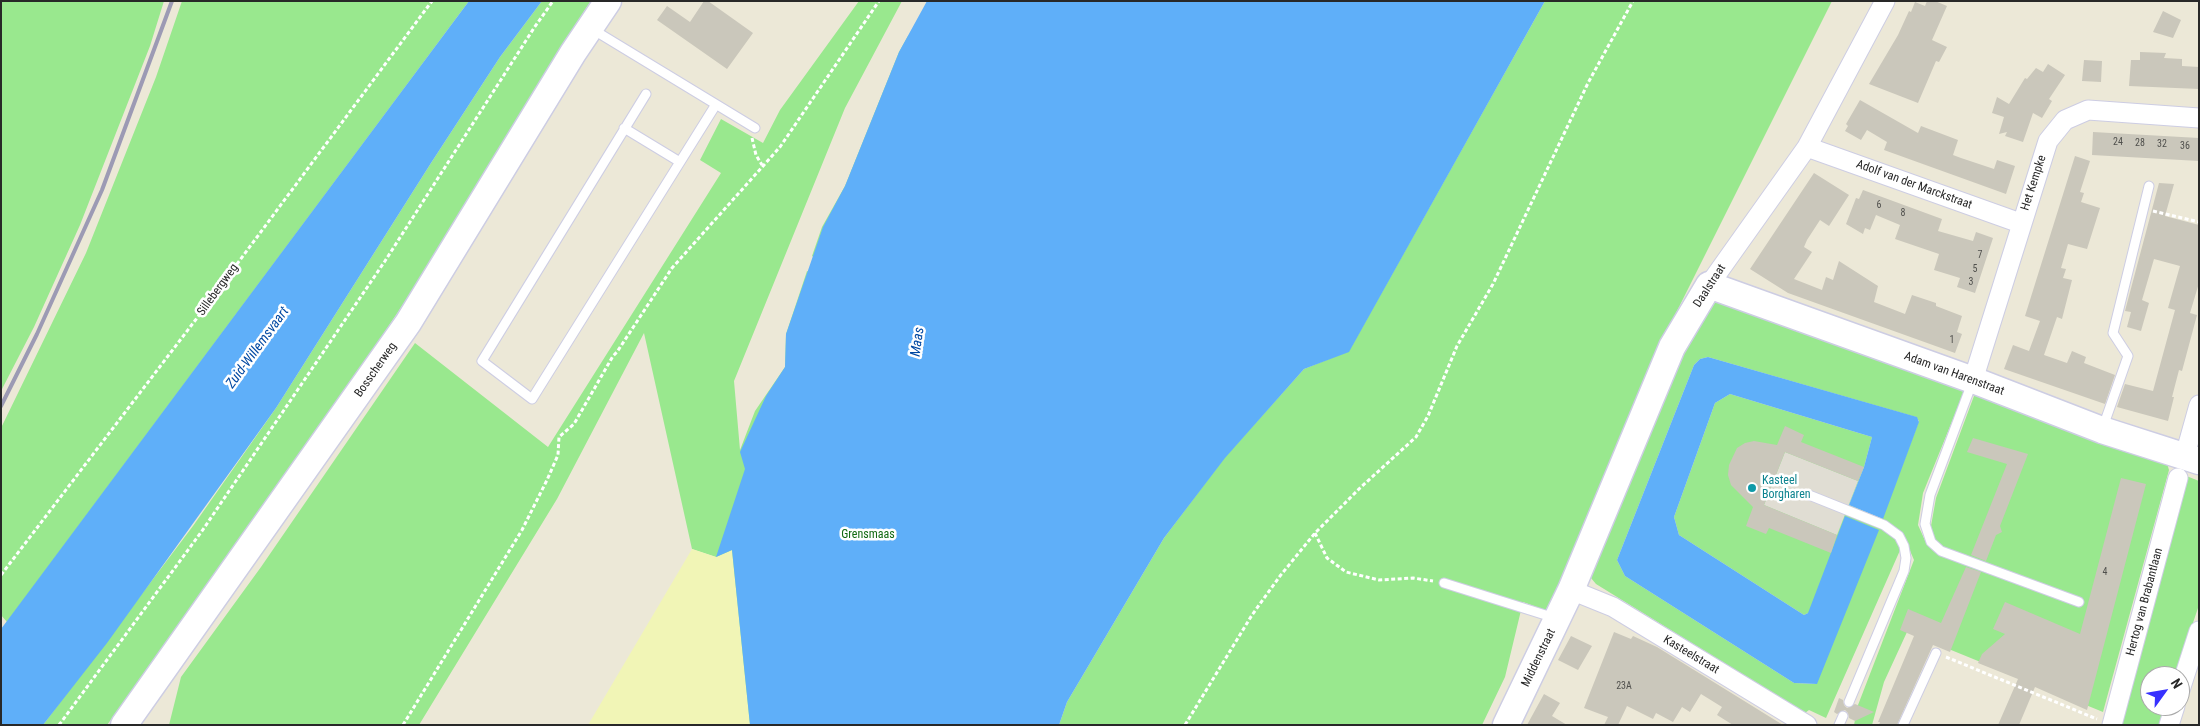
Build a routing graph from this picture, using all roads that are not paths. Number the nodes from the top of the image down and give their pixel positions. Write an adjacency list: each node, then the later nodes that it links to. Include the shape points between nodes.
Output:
1 (608, 1): 3 (street, Bosscherweg)
2 (1885, 1): 9 (street, Daalstraat)
3 (590, 28): 5 (lane); 28 (street, Bosscherweg, via 408,323)
4 (646, 94): 8 (lane)
5 (715, 106): 7 (lane); 10 (lane)
6 (2199, 118): 12 (street, Het Kempke, via 2088,110 2065,120 2048,141)
7 (751, 126)
8 (624, 128): 10 (lane); 10 (lane, via 482,361 532,399)
9 (1807, 147): 12 (street, Adolf van der Marckstraat); 13 (street, Daalstraat)
10 (680, 162)
11 (2149, 186): 16 (lane, via 2113,333 2128,356)
12 (2020, 223): 14 (street, Het Kempke)
13 (1710, 285): 14 (street, Adam van Harenstraat); 20 (street, Daalstraat, via 1672,347)
14 (1973, 380): 16 (street, Adam van Harenstraat); 21 (lane, via 1930,495 1925,524 1931,542 1941,551)
15 (2199, 405): 17 (street, Hertog van Brabantlaan)
16 (2102, 430): 17 (street, Adam van Harenstraat)
17 (2190, 463): 27 (street, Hertog van Brabantlaan)
18 (1809, 495): 26 (lane, via 1881,524 1892,530 1904,546 1904,571)
19 (1444, 583): 22 (lane)
20 (1571, 590): 22 (street, Middenstraat); 30 (street, Kasteelstraat, via 1613,607)
21 (2079, 602)
22 (1558, 618): 29 (street, Middenstraat)
23 (2199, 631): 25 (street)
24 (1936, 653): 31 (lane)
25 (2188, 666)
26 (1850, 702)
27 (2107, 723)
28 (124, 725)
29 (1506, 725)
30 (1807, 725)
31 (1903, 725)

